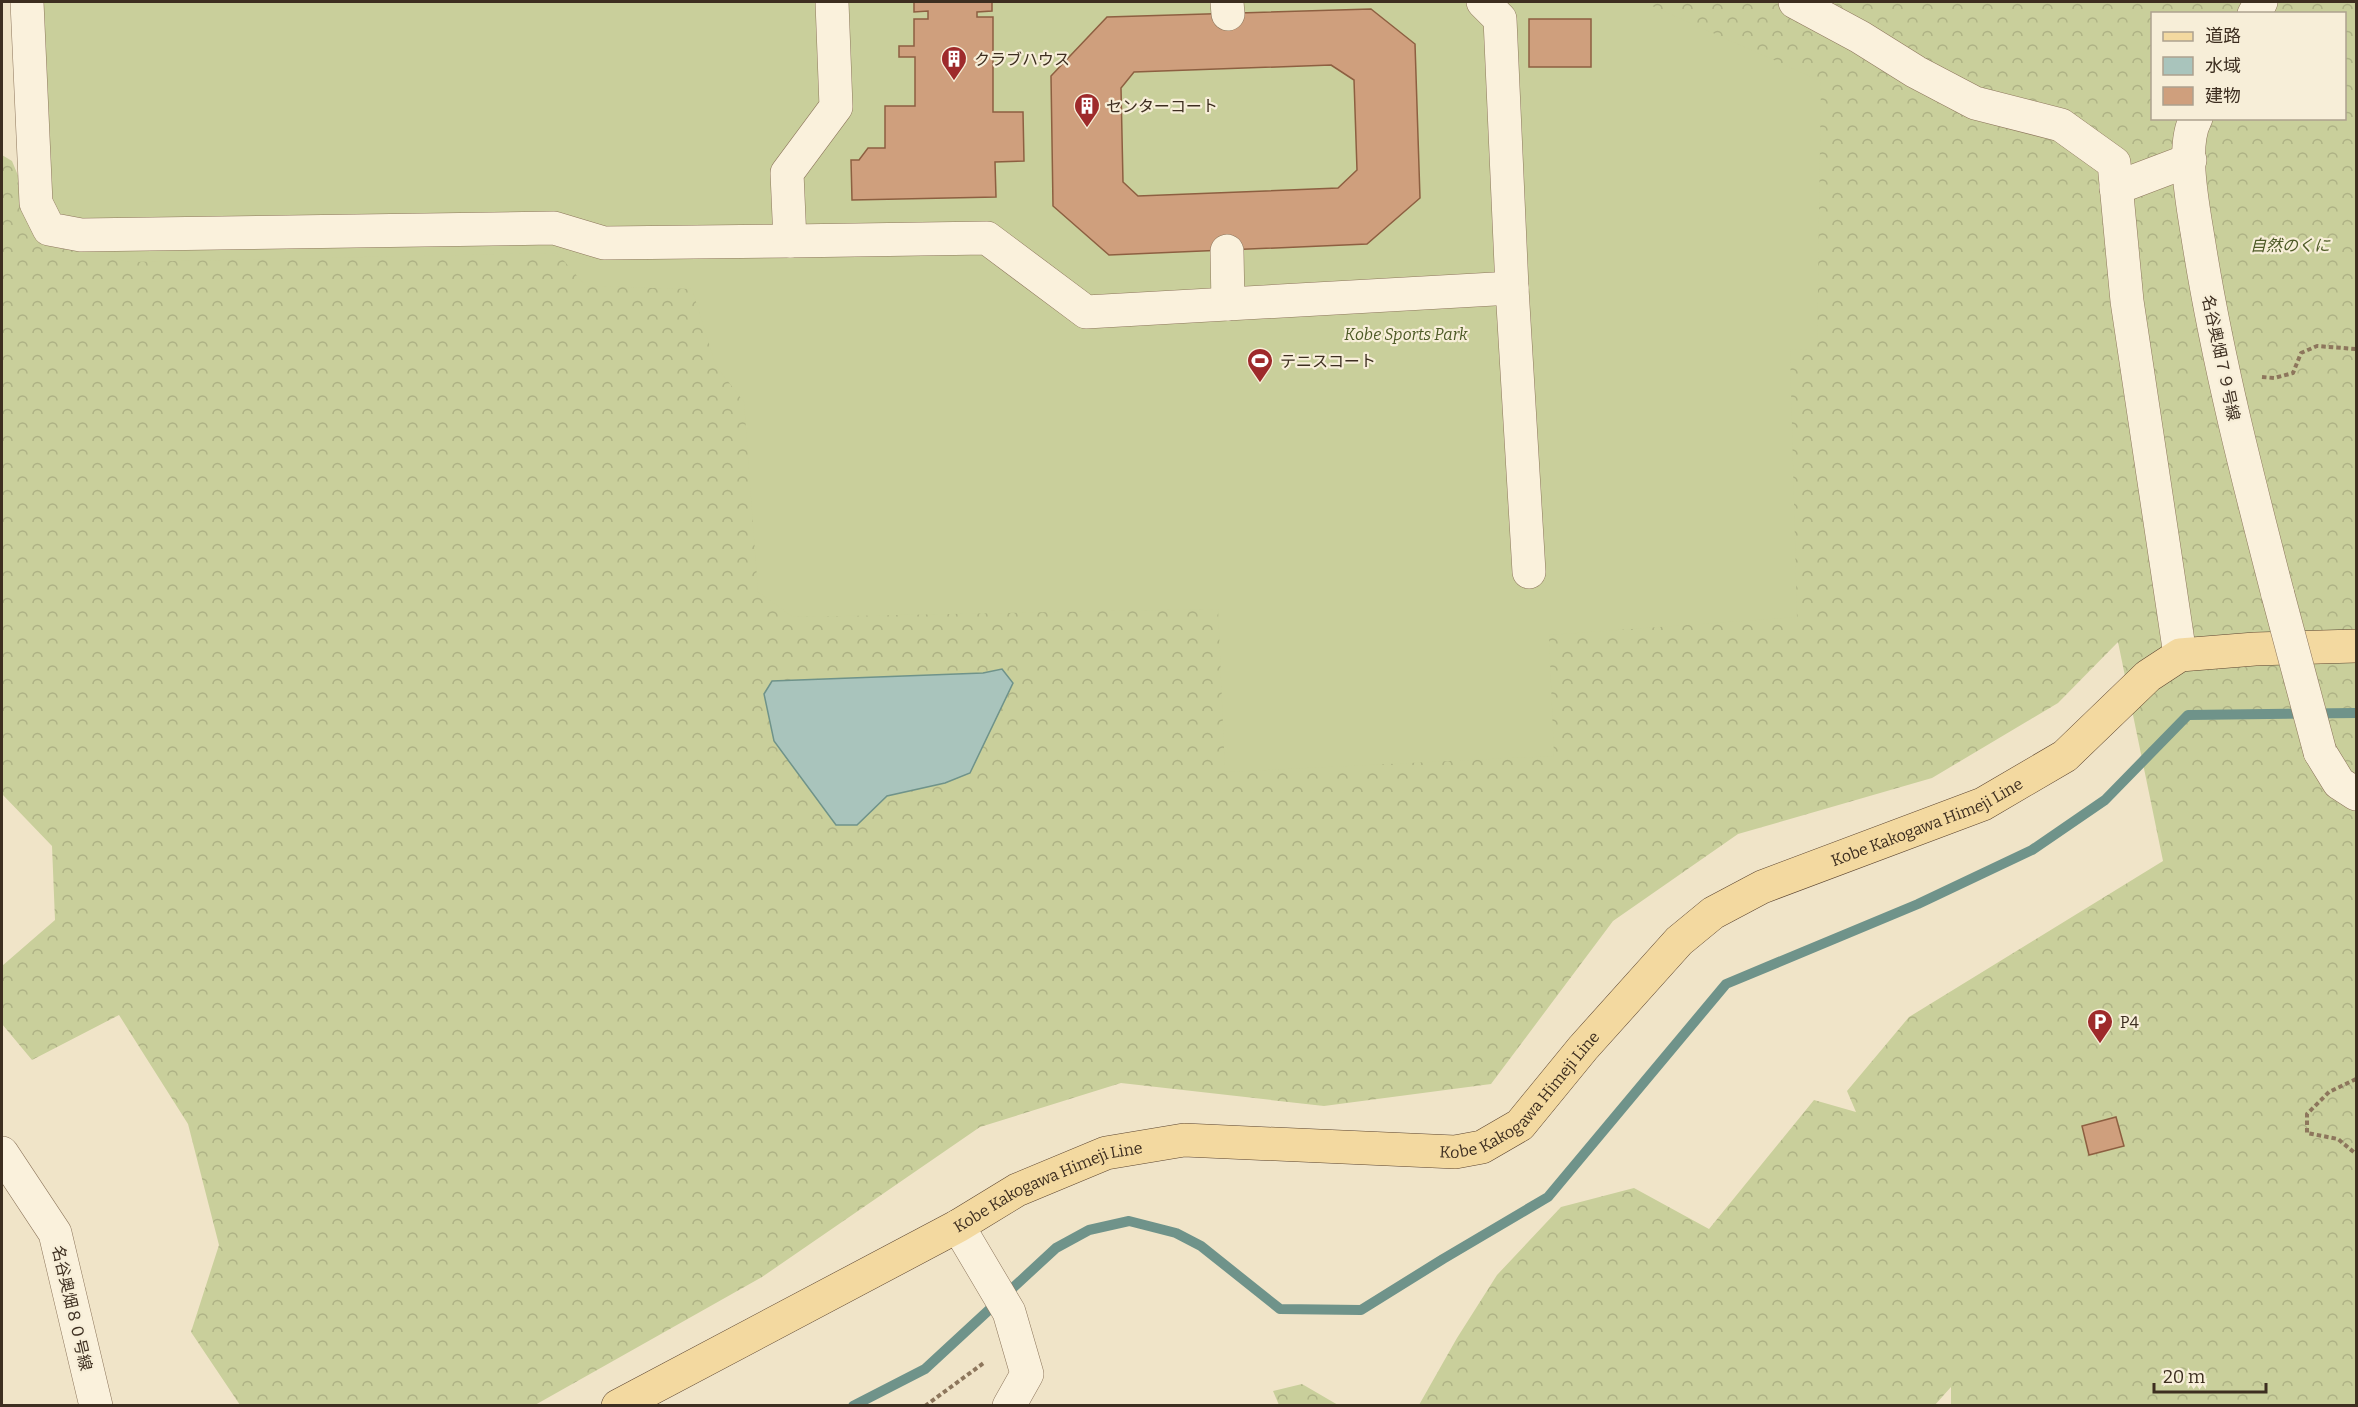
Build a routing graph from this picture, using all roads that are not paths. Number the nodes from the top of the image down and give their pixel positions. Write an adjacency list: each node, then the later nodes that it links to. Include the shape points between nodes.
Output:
1 (27, 2): 8 (street, via 36,203 49,229 81,235 554,228 604,243)
2 (832, 2): 8 (street, via 837,107 787,172)
3 (1483, 2): 10 (street, via 1500,19)
4 (1795, 2): 7 (street, via 1975,103 2061,126 2114,163)
5 (2195, 120): 6 (street, 名谷奥畑７９号線, via 2190,129)
6 (2190, 159): 7 (street); 15 (street, 名谷奥畑７９号線, bridge, via 2190,184 2209,305 2278,595 2320,752 2339,783)
7 (2116, 188): 14 (street, via 2127,302)
8 (790, 241): 11 (street, via 987,238 1086,312)
9 (1227, 251): 11 (street)
10 (1512, 288): 11 (street); 12 (street)
11 (1228, 304)
12 (1529, 572)
13 (2356, 646): 14 (main road, Kobe Kakogawa Himeji Line, via 2255,648)
14 (2180, 655): 17 (main road, Kobe Kakogawa Himeji Line, via 2148,676 2065,756 1983,804 1762,887 1713,913 1679,941 1520,1125 1482,1147 1455,1152 1184,1140 1106,1153 1017,1190)
15 (2356, 794)
16 (2, 1153): 18 (street, 名谷奥畑８０号線, via 55,1233)
17 (966, 1237): 19 (main road, Kobe Kakogawa Himeji Line); 20 (street, via 1012,1323 1027,1374)
18 (96, 1406)
19 (618, 1406)
20 (1009, 1406)

